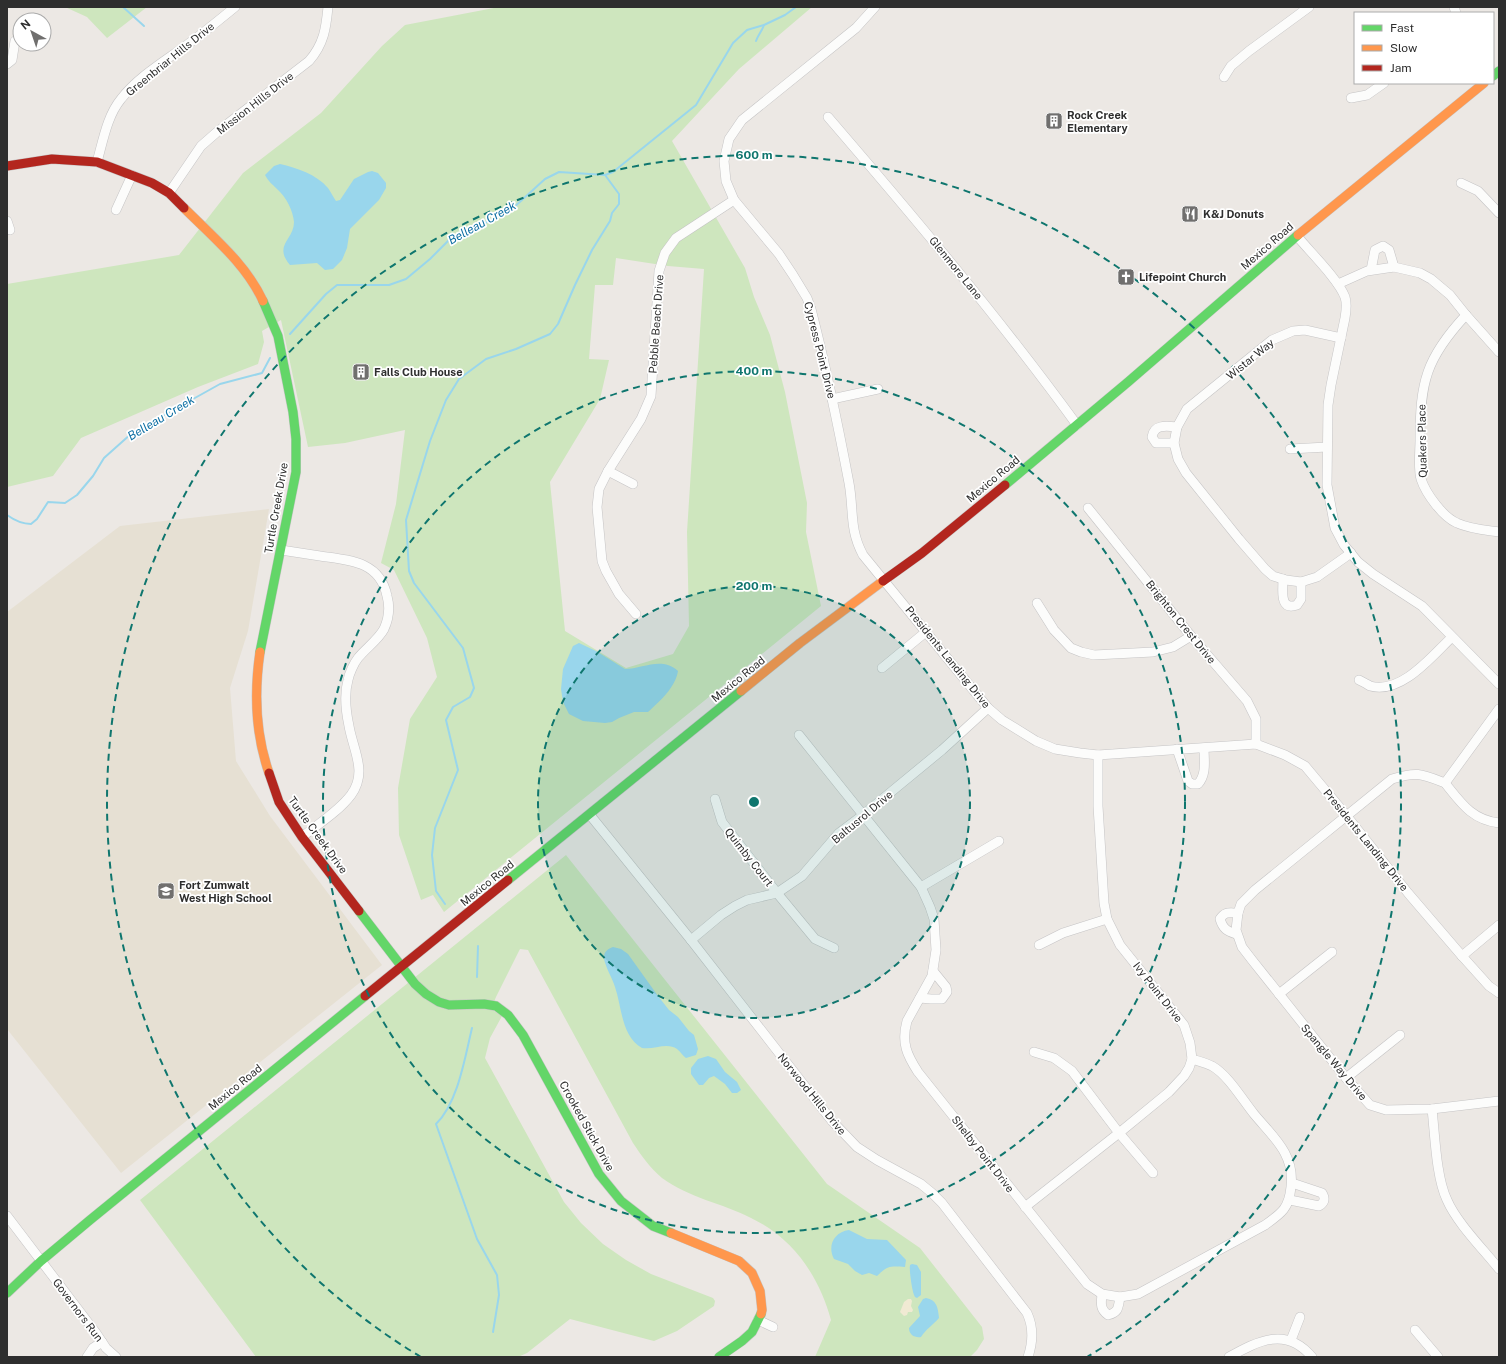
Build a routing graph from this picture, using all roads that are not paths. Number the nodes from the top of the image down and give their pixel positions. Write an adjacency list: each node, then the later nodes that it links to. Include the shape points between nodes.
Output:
1 (235, 7): 12 (street, Greenbriar Hills Drive, via 156,67 120,99 112,113)
2 (328, 7): 16 (street, Mission Hills Drive, via 323,37 309,61 201,146)
3 (875, 7): 17 (street, Cypress Point Drive, via 856,28 742,120 729,139 724,161 726,181)
4 (1309, 7): 7 (street, via 1249,51 1231,66)
5 (13, 52): 6 (street, via 12,60)
6 (7, 64)
7 (1224, 77)
8 (1383, 84): 10 (street, via 1367,95)
9 (1483, 84): 20 (main road, Mexico Road)
10 (1351, 98)
11 (828, 117): 29 (street, Glenmore Lane, via 920,224)
12 (97, 162): 13 (main road, Turtle Creek Drive, via 52,159); 14 (main road, Turtle Creek Drive)
13 (7, 166)
14 (132, 175): 16 (main road, Turtle Creek Drive); 18 (street)
15 (1461, 183): 19 (street, via 1478,191)
16 (169, 193): 38 (main road, Turtle Creek Drive, via 246,273 260,293 278,336 296,439 296,472)
17 (734, 200): 28 (street, Cypress Point Drive, via 779,254 807,298); 34 (street, Pebble Beach Drive, via 676,238 666,253 659,271 651,396 641,419)
18 (116, 210)
19 (1499, 213)
20 (1297, 236): 23 (street); 29 (main road, Mexico Road)
21 (1394, 267): 22 (street); 22 (street, via 1389,250 1383,246 1375,250); 24 (street, via 1420,273 1431,279 1450,295)
22 (1372, 270): 23 (street)
23 (1338, 284): 25 (street, via 1346,298)
24 (1466, 316): 26 (street); 37 (street, Quakers Place, via 1448,334 1433,359 1423,386 1420,407 1421,479 1439,509 1456,523 1477,530)
25 (1341, 338): 30 (street, Wistar Way, via 1305,330 1292,331 1272,340 1187,410); 32 (street, via 1328,405)
26 (1499, 352)
27 (878, 389): 28 (street)
28 (832, 399): 41 (street, Cypress Point Drive, via 850,488 854,532 863,555)
29 (1078, 425): 41 (main road, Mexico Road, via 922,554)
30 (1177, 427): 31 (street, Wistar Way); 31 (street, via 1159,427 1152,434 1156,442)
31 (1174, 443): 40 (street, Wistar Way, via 1178,459 1186,473 1265,569)
32 (1326, 447): 33 (street); 39 (street, via 1326,485 1335,528)
33 (1290, 449)
34 (608, 471): 35 (street); 44 (street, Pebble Beach Drive, via 599,490 597,507 602,561 610,581)
35 (633, 484)
36 (1088, 508): 46 (street, Brighton Crest Drive)
37 (1499, 532)
38 (281, 550): 64 (main road, Turtle Creek Drive, via 257,673 258,730 274,791); 64 (street, via 345,558 370,568 381,580 389,608 384,629 357,659 348,680 346,702 349,726 358,759 358,778 355,787 344,804)
39 (1351, 554): 42 (street, Wistar Way, via 1317,577); 47 (street, via 1373,574 1422,606)
40 (1283, 579): 42 (street, Wistar Way); 42 (street, via 1283,600 1292,607 1301,599)
41 (885, 581): 45 (street, Presidents Landing Drive); 60 (main road, Mexico Road, via 800,643)
42 (1301, 582)
43 (1037, 602): 46 (street, via 1054,630 1071,648 1094,655 1153,652 1173,647)
44 (636, 614)
45 (926, 632): 48 (street); 51 (street, Presidents Landing Drive)
46 (1191, 636): 54 (street, Brighton Crest Drive, via 1247,701 1256,719)
47 (1452, 637): 49 (street, via 1404,680 1382,687 1370,686); 50 (street)
48 (882, 668)
49 (1359, 680)
50 (1499, 684)
51 (988, 708): 57 (street, Presidents Landing Drive, via 1002,720 1045,745 1055,749); 61 (street, Baltusrol Drive)
52 (1499, 709): 58 (street)
53 (799, 735): 61 (street, Shelby Point Drive)
54 (1256, 744): 55 (street, Presidents Landing Drive); 62 (street, Presidents Landing Drive, via 1285,754 1305,766)
55 (1204, 748): 56 (street, Presidents Landing Drive); 56 (street, via 1204,773 1198,784 1188,781)
56 (1177, 750): 57 (street, Presidents Landing Drive)
57 (1098, 755): 69 (street, Ivy Point Drive, via 1098,813)
58 (1446, 783): 62 (street, via 1417,773 1406,774 1392,779); 63 (street, via 1471,812 1481,819)
59 (715, 799): 67 (street, Quimby Court, via 722,822)
60 (590, 815): 72 (street, Norwood Hills Drive); 77 (main road, Mexico Road)
61 (863, 815): 66 (street, Shelby Point Drive); 67 (street, Baltusrol Drive, via 839,833 802,876)
62 (1346, 815): 68 (street, via 1255,890 1241,904); 76 (street, Presidents Landing Drive)
63 (1499, 823)
64 (302, 837): 77 (main road, Turtle Creek Drive)
65 (998, 841): 66 (street)
66 (921, 888): 78 (street, Shelby Point Drive, via 934,919 936,950)
67 (777, 893): 72 (street, Baltusrol Drive, via 742,902 721,915); 74 (street, Quimby Court, via 815,939)
68 (1238, 913): 71 (street); 71 (street, Spangle Way Drive, via 1227,912 1220,919 1227,931)
69 (1106, 919): 73 (street, via 1063,933); 84 (street, Ivy Point Drive, via 1120,945 1184,1025)
70 (1499, 925): 76 (street)
71 (1236, 934): 80 (street, Spangle Way Drive, via 1242,947)
72 (691, 940): 108 (street, Norwood Hills Drive, via 822,1109 851,1141 877,1160 921,1184 942,1203 1026,1313 1031,1323)
73 (1039, 945)
74 (834, 948)
75 (1332, 952): 80 (street)
76 (1462, 956): 79 (street, Presidents Landing Drive, via 1489,986)
77 (402, 967): 94 (main road, Mexico Road, via 90,1220); 100 (main road, Crooked Stick Drive, via 415,984 433,1000 450,1005 477,1003 496,1006 512,1019 593,1164 620,1201 653,1226 739,1261 752,1274 760,1291 762,1310)
78 (933, 971): 81 (street, Shelby Point Drive); 81 (street, via 947,992 942,999)
79 (1499, 993)
80 (1279, 994): 85 (street, Spangle Way Drive)
81 (920, 998): 92 (street, Shelby Point Drive, via 905,1028 905,1047 909,1058)
82 (1400, 1035): 85 (street)
83 (1034, 1052): 88 (street, via 1054,1058 1072,1071)
84 (1192, 1059): 88 (street, via 1184,1076 1169,1092); 90 (street, via 1211,1066 1223,1075 1282,1147 1290,1164)
85 (1346, 1078): 87 (street, Spangle Way Drive, via 1370,1105 1377,1108)
86 (1499, 1101): 87 (street, Spangle Way Drive)
87 (1432, 1109): 95 (street, via 1441,1184 1447,1201 1459,1220)
88 (1119, 1133): 89 (street); 92 (street)
89 (1153, 1173)
90 (1292, 1183): 91 (street); 91 (street, via 1322,1193 1324,1199 1322,1204 1316,1206)
91 (1290, 1200): 98 (street, Shelby Point Drive, via 1279,1214 1265,1225 1138,1294)
92 (1025, 1207): 97 (street, Shelby Point Drive, via 1087,1284)
93 (7, 1216): 94 (street, Governors Run)
94 (42, 1262): 96 (main road, Mexico Road); 104 (street, Governors Run)
95 (1499, 1269)
96 (7, 1293)
97 (1102, 1294): 98 (street, Shelby Point Drive); 98 (street, via 1101,1304 1103,1311 1108,1315 1117,1311)
98 (1120, 1297)
99 (1300, 1317): 103 (street)
100 (758, 1320): 101 (street); 107 (main road, Crooked Stick Drive, via 752,1332)
101 (773, 1327)
102 (1415, 1330): 111 (street)
103 (1291, 1340): 109 (street, via 1269,1339 1252,1344); 110 (street)
104 (102, 1342): 105 (street, via 93,1348); 106 (street, Governors Run)
105 (87, 1357)
106 (116, 1357)
107 (719, 1357)
108 (1028, 1357)
109 (1229, 1357)
110 (1312, 1357)
111 (1438, 1357)

